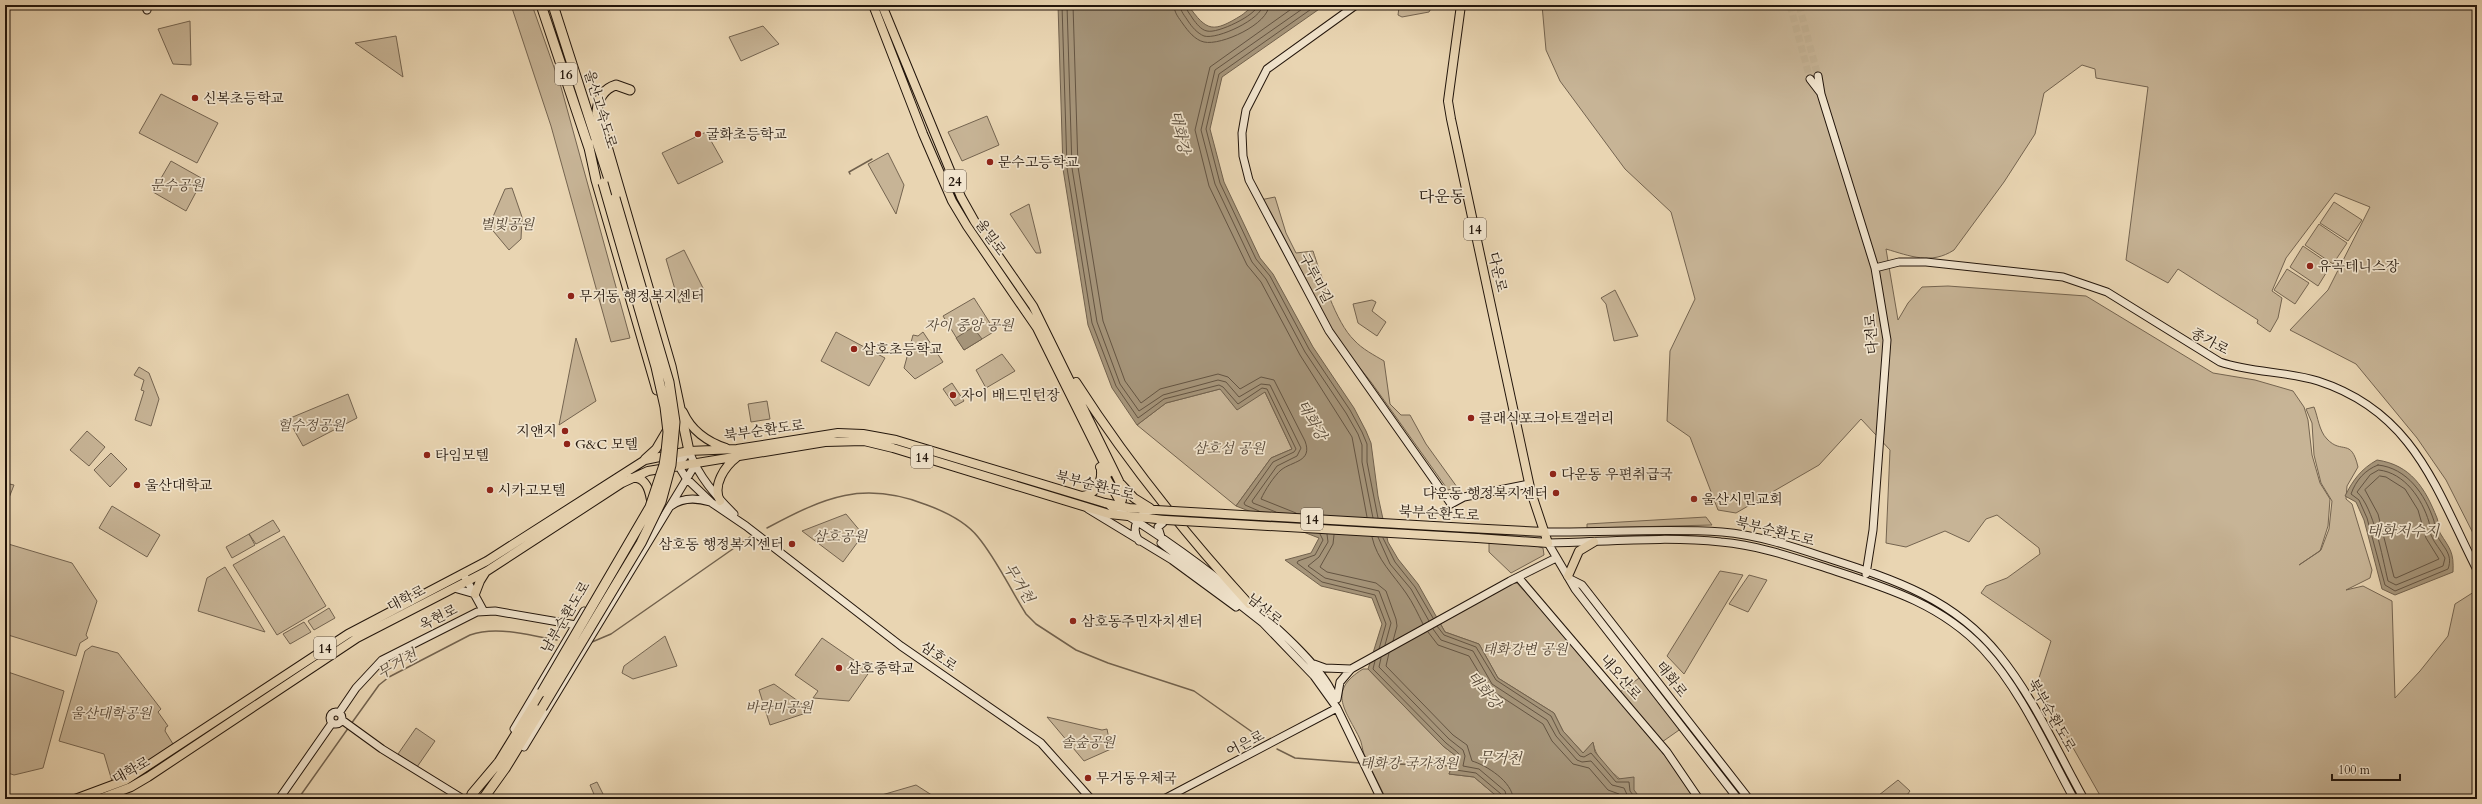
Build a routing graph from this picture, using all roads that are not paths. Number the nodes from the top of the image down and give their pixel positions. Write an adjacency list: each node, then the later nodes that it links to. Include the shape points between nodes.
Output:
1 (542, 5): 11 (highway, 울산고속도로 / 16)
2 (553, 5): 11 (highway, 울산고속도로 / 16)
3 (873, 5): 14 (main road, 울밀로 / 24, via 952,201)
4 (882, 5): 15 (main road, 울밀로 / 24, via 962,197 975,222 1033,306)
5 (1356, 5): 30 (main road, 구루미길, via 1267,69 1246,110 1242,133 1243,156 1249,180 1329,330 1451,504 1464,497)
6 (1461, 5): 30 (main road, 다운로 / 14, via 1448,101)
7 (1818, 76): 10 (main road, 다전로)
8 (1810, 79): 10 (main road, 다전로)
9 (630, 90): 12 (highway, via 616,85 607,89 598,101 598,112)
10 (1821, 94): 13 (main road, 다전로)
11 (592, 142): 12 (highway); 17 (highway, via 596,180 659,394); 74 (highway, 울산고속도로 / 16, bridge, via 656,367 668,432 664,465 650,507 542,692 499,762); 79 (highway, 울산고속도로 / 16, bridge, via 615,198 669,382 674,422 672,465 661,502 641,542 506,768)
12 (623, 204): 16 (highway, via 671,366)
13 (1875, 268): 48 (main road, 종가로, via 1899,262 1926,262 2063,277 2107,292 2220,362 2233,367 2297,375 2346,392 2380,414 2418,453); 50 (main road, 다전로, via 1887,340 1873,530)
14 (1006, 280): 25 (main road, via 1019,301); 26 (main road, 울밀로 / 24, via 1041,334)
15 (1052, 344): 29 (main road); 57 (main road, via 1109,432 1205,555)
16 (679, 403): 18 (main road, via 695,430 716,444); 19 (highway)
17 (666, 432): 20 (highway); 22 (main road, via 656,450)
18 (731, 449): 19 (main road, 북부순환도로 / 14); 31 (main road, 북부순환도로 / 14, via 824,434 863,434 896,440)
19 (689, 451): 20 (main road, 대학로 / 14); 23 (main road, 남부순환도로); 24 (main road)
20 (676, 454): 22 (main road, 대학로 / 14); 23 (main road)
21 (739, 456): 24 (main road, 대학로 / 14); 33 (main road, via 730,463 720,479); 34 (main road, 북부순환도로 / 14, via 825,442 864,441)
22 (645, 460): 51 (main road, 대학로 / 14)
23 (678, 465): 24 (main road, 대학로 / 14); 27 (main road, 대학로 / 14, via 643,472); 28 (main road); 32 (main road, 남부순환도로)
24 (695, 465): 28 (main road); 33 (main road)
25 (1101, 469): 31 (main road, via 1101,479 1097,487); 35 (main road)
26 (1109, 473)
27 (630, 478): 32 (main road, via 637,478 646,483); 49 (main road, 대학로 / 14)
28 (686, 478): 33 (main road); 36 (main road)
29 (1119, 482): 35 (main road, via 1122,497); 37 (main road, via 1139,502)
30 (1529, 484): 41 (main road, 다운로 / 14)
31 (1082, 496): 35 (main road, 북부순환도로)
32 (651, 500): 59 (main road, 남부순환도로)
33 (716, 502): 36 (main road, via 688,499); 80 (main road, 삼호로, via 901,646 1041,743)
34 (1081, 505): 38 (main road, 북부순환도로 / 14); 43 (main road)
35 (1119, 506): 37 (main road, 북부순환도로); 38 (main road); 39 (main road)
36 (668, 508): 79 (main road, via 520,752)
37 (1156, 510): 39 (main road, via 1147,512); 41 (main road, 북부순환도로 / 14, bridge)
38 (1101, 511): 39 (main road, 북부순환도로)
39 (1139, 518): 40 (main road, 북부순환도로); 42 (main road); 43 (main road, via 1134,531)
40 (1166, 520): 42 (main road, via 1158,527); 44 (main road, 북부순환도로 / 14, bridge)
41 (1544, 532): 46 (main road, 다운로 / 14); 50 (main road, 북부순환도로, via 1704,531 1739,534 1781,543)
42 (1161, 540): 57 (main road, 남산로); 60 (main road, 남산로)
43 (1139, 541): 60 (main road, via 1180,565)
44 (1534, 541): 46 (main road, 북부순환도로 / 14); 47 (main road)
45 (1594, 542): 46 (main road, 북부순환도로); 53 (main road, via 1579,551); 54 (main road, 북부순환도로, via 1703,540 1737,544 1772,551)
46 (1548, 543): 47 (main road, 태화로)
47 (1554, 556): 52 (main road); 53 (main road, 태화로)
48 (2477, 570)
49 (487, 571): 51 (main road, 대학로 / 14); 56 (main road, via 480,580)
50 (1866, 571): 54 (main road, 다전로); 87 (main road, 북부순환도로, via 1934,599 1957,614 1985,640 2018,681)
51 (465, 577): 55 (main road, 대학로 / 14); 56 (main road); 68 (main road, 대학로 / 14, via 348,634)
52 (1518, 577): 62 (main road); 83 (main road, 내오산로, via 1667,752)
53 (1569, 578): 84 (main road, 태화로); 85 (main road, 태화로, via 1582,585)
54 (1864, 580): 86 (main road, 북부순환도로, via 1900,592 1929,606 1963,630 1982,648 2007,680)
55 (454, 588): 56 (main road); 69 (main road, 대학로 / 14, via 357,638)
56 (475, 594): 58 (main road)
57 (1249, 604): 61 (main road, 남산로, via 1280,630)
58 (483, 610): 59 (main road); 67 (main road, 옥현로, via 382,660 356,688)
59 (576, 625): 74 (main road, 남부순환도로, via 499,755)
60 (1286, 645): 64 (main road, 남산로)
61 (1308, 660): 62 (main road, via 1325,668); 65 (main road, 남산로)
62 (1354, 668): 63 (main road)
63 (1340, 682): 65 (main road); 66 (main road)
64 (1321, 684): 65 (main road); 66 (main road, 남산로)
65 (1332, 690): 66 (main road, 남산로)
66 (1337, 708): 81 (main road, 어은로); 82 (main road, 남산로)
67 (339, 713): 70 (main road); 71 (main road, 옥현로, via 333,712 330,715)
68 (226, 714): 69 (main road, via 218,724 221,726); 72 (main road, 대학로 / 14)
69 (231, 721): 73 (main road, 대학로 / 14)
70 (344, 722): 71 (main road); 78 (main road)
71 (332, 723): 77 (main road)
72 (166, 754): 73 (main road, via 178,751); 75 (main road, 대학로 / 14, via 126,780)
73 (171, 761): 76 (main road, 대학로 / 14, via 131,787)
74 (470, 797)
75 (75, 799)
76 (99, 799)
77 (279, 799)
78 (463, 799)
79 (483, 799)
80 (1091, 799)
81 (1164, 799)
82 (1381, 799)
83 (1699, 799)
84 (1738, 799)
85 (1749, 799)
86 (2074, 799)
87 (2084, 799)

